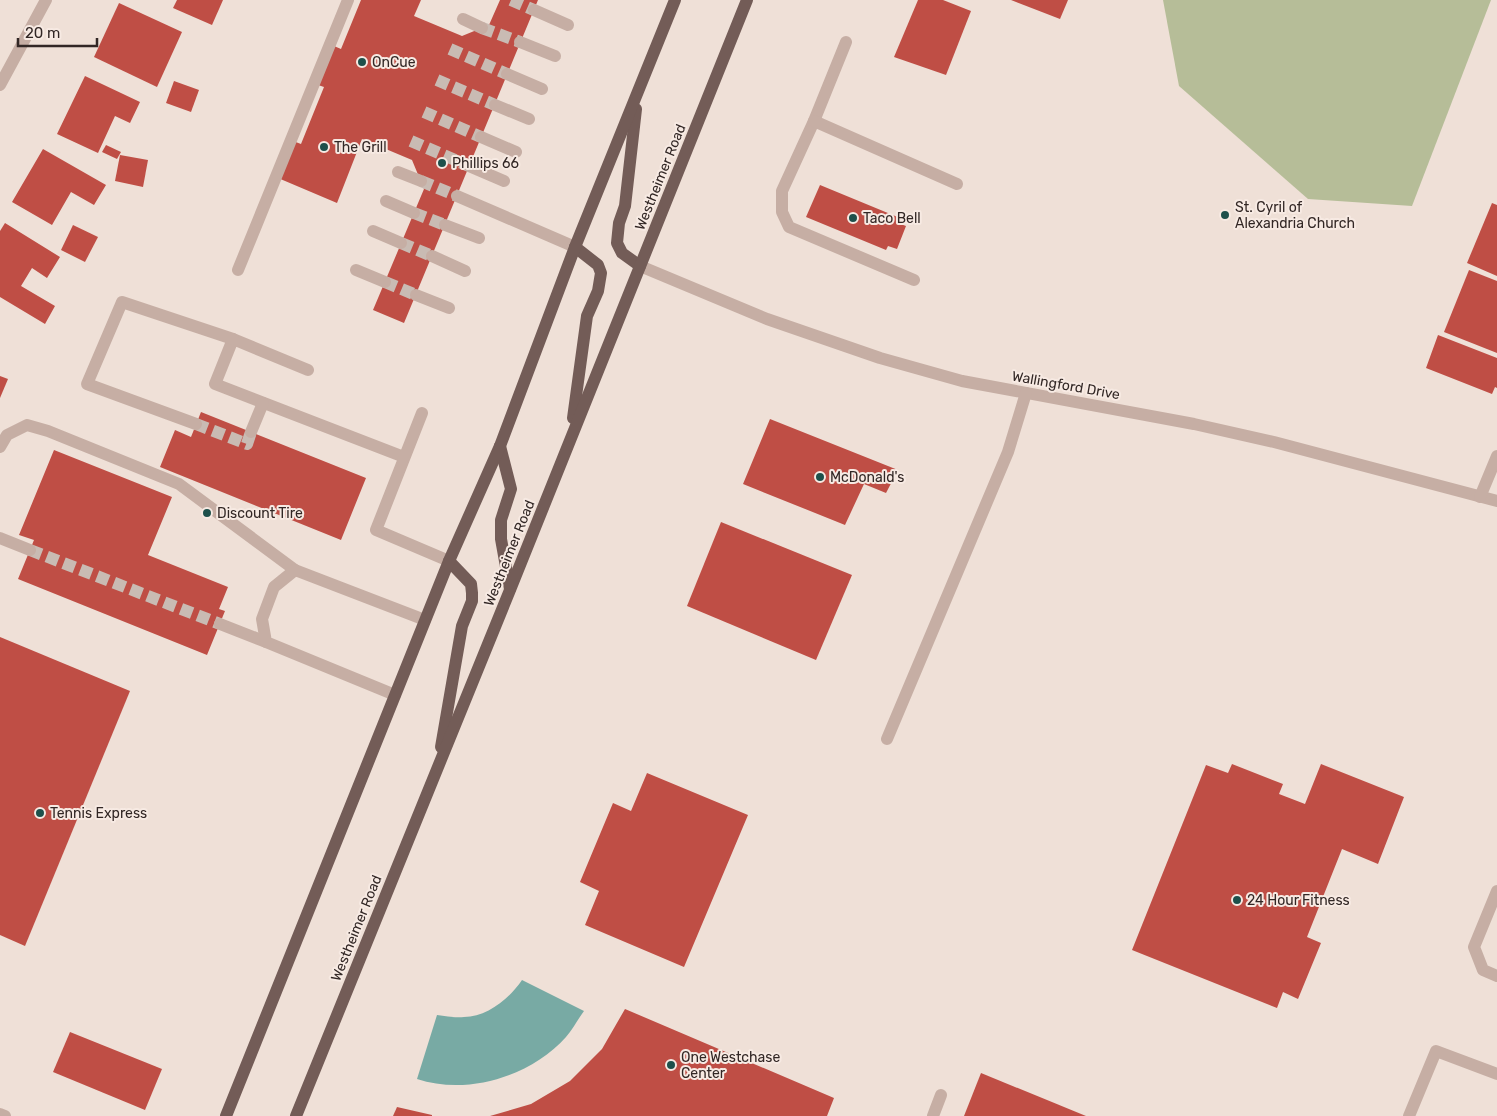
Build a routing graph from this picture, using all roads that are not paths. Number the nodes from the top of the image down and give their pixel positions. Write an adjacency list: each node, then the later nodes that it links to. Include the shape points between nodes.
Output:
1 (46, 0): 13 (street)
2 (348, 0): 36 (street)
3 (675, 0): 15 (main road)
4 (747, 0): 35 (main road, Westheimer Road)
5 (534, 10): 7 (street)
6 (463, 19): 8 (street)
7 (568, 25)
8 (482, 28)
9 (520, 42): 11 (street)
10 (846, 42): 18 (street)
11 (556, 56)
12 (507, 74): 14 (street)
13 (0, 85)
14 (542, 89)
15 (637, 94): 33 (main road); 35 (main road, via 625,206 618,223 616,243 622,253)
16 (495, 105): 17 (street)
17 (529, 119)
18 (814, 121): 25 (street); 39 (street, via 782,191 782,212 789,227)
19 (481, 137): 20 (street)
20 (516, 152)
21 (469, 166): 24 (street)
22 (398, 172): 23 (street)
23 (421, 181)
24 (504, 181)
25 (956, 184)
26 (457, 196): 33 (street)
27 (386, 201): 28 (street)
28 (414, 213)
29 (445, 225): 31 (street)
30 (373, 231): 32 (street)
31 (479, 238)
32 (401, 243)
33 (576, 246): 50 (main road, via 598,265 600,273 598,290 587,316); 51 (main road)
34 (432, 256): 38 (street)
35 (640, 266): 45 (street, Wallingford Drive, via 767,319 880,358 962,381); 50 (main road, Westheimer Road)
36 (238, 270)
37 (356, 270): 40 (street)
38 (466, 271)
39 (914, 280)
40 (385, 282)
41 (416, 295): 42 (street)
42 (450, 308)
43 (233, 339): 44 (street); 46 (street, via 215,384); 48 (street, via 122,302 87,384)
44 (308, 370)
45 (1026, 393): 55 (street, Wallingford Drive, via 1265,440); 66 (street, via 1008,452)
46 (263, 403): 49 (street); 54 (street)
47 (422, 413): 54 (street)
48 (196, 424)
49 (251, 432)
50 (570, 438): 61 (main road, Westheimer Road)
51 (500, 446): 59 (main road); 61 (main road, via 511,489 501,530)
52 (0, 447): 60 (street, via 7,435 28,424 179,484)
53 (1497, 456): 55 (street)
54 (404, 457): 59 (street, via 376,530)
55 (1480, 497): 56 (street, Wallingford Drive)
56 (1497, 501)
57 (0, 538): 58 (street)
58 (30, 550)
59 (449, 561): 62 (main road); 67 (main road, via 471,584 472,601 462,626)
60 (296, 570): 62 (street); 64 (street, via 274,587 262,619)
61 (510, 590): 67 (main road, Westheimer Road)
62 (425, 620): 65 (main road)
63 (220, 624): 64 (street)
64 (266, 642): 65 (street)
65 (395, 696): 74 (main road)
66 (887, 739)
67 (436, 771): 75 (main road, Westheimer Road)
68 (1497, 891): 69 (street, via 1474,947 1483,970)
69 (1497, 976)
70 (1497, 1074): 77 (street, via 1436,1051)
71 (941, 1095): 76 (street)
72 (0, 1114): 73 (street)
73 (5, 1116)
74 (226, 1116)
75 (296, 1116)
76 (933, 1116)
77 (1409, 1116)

